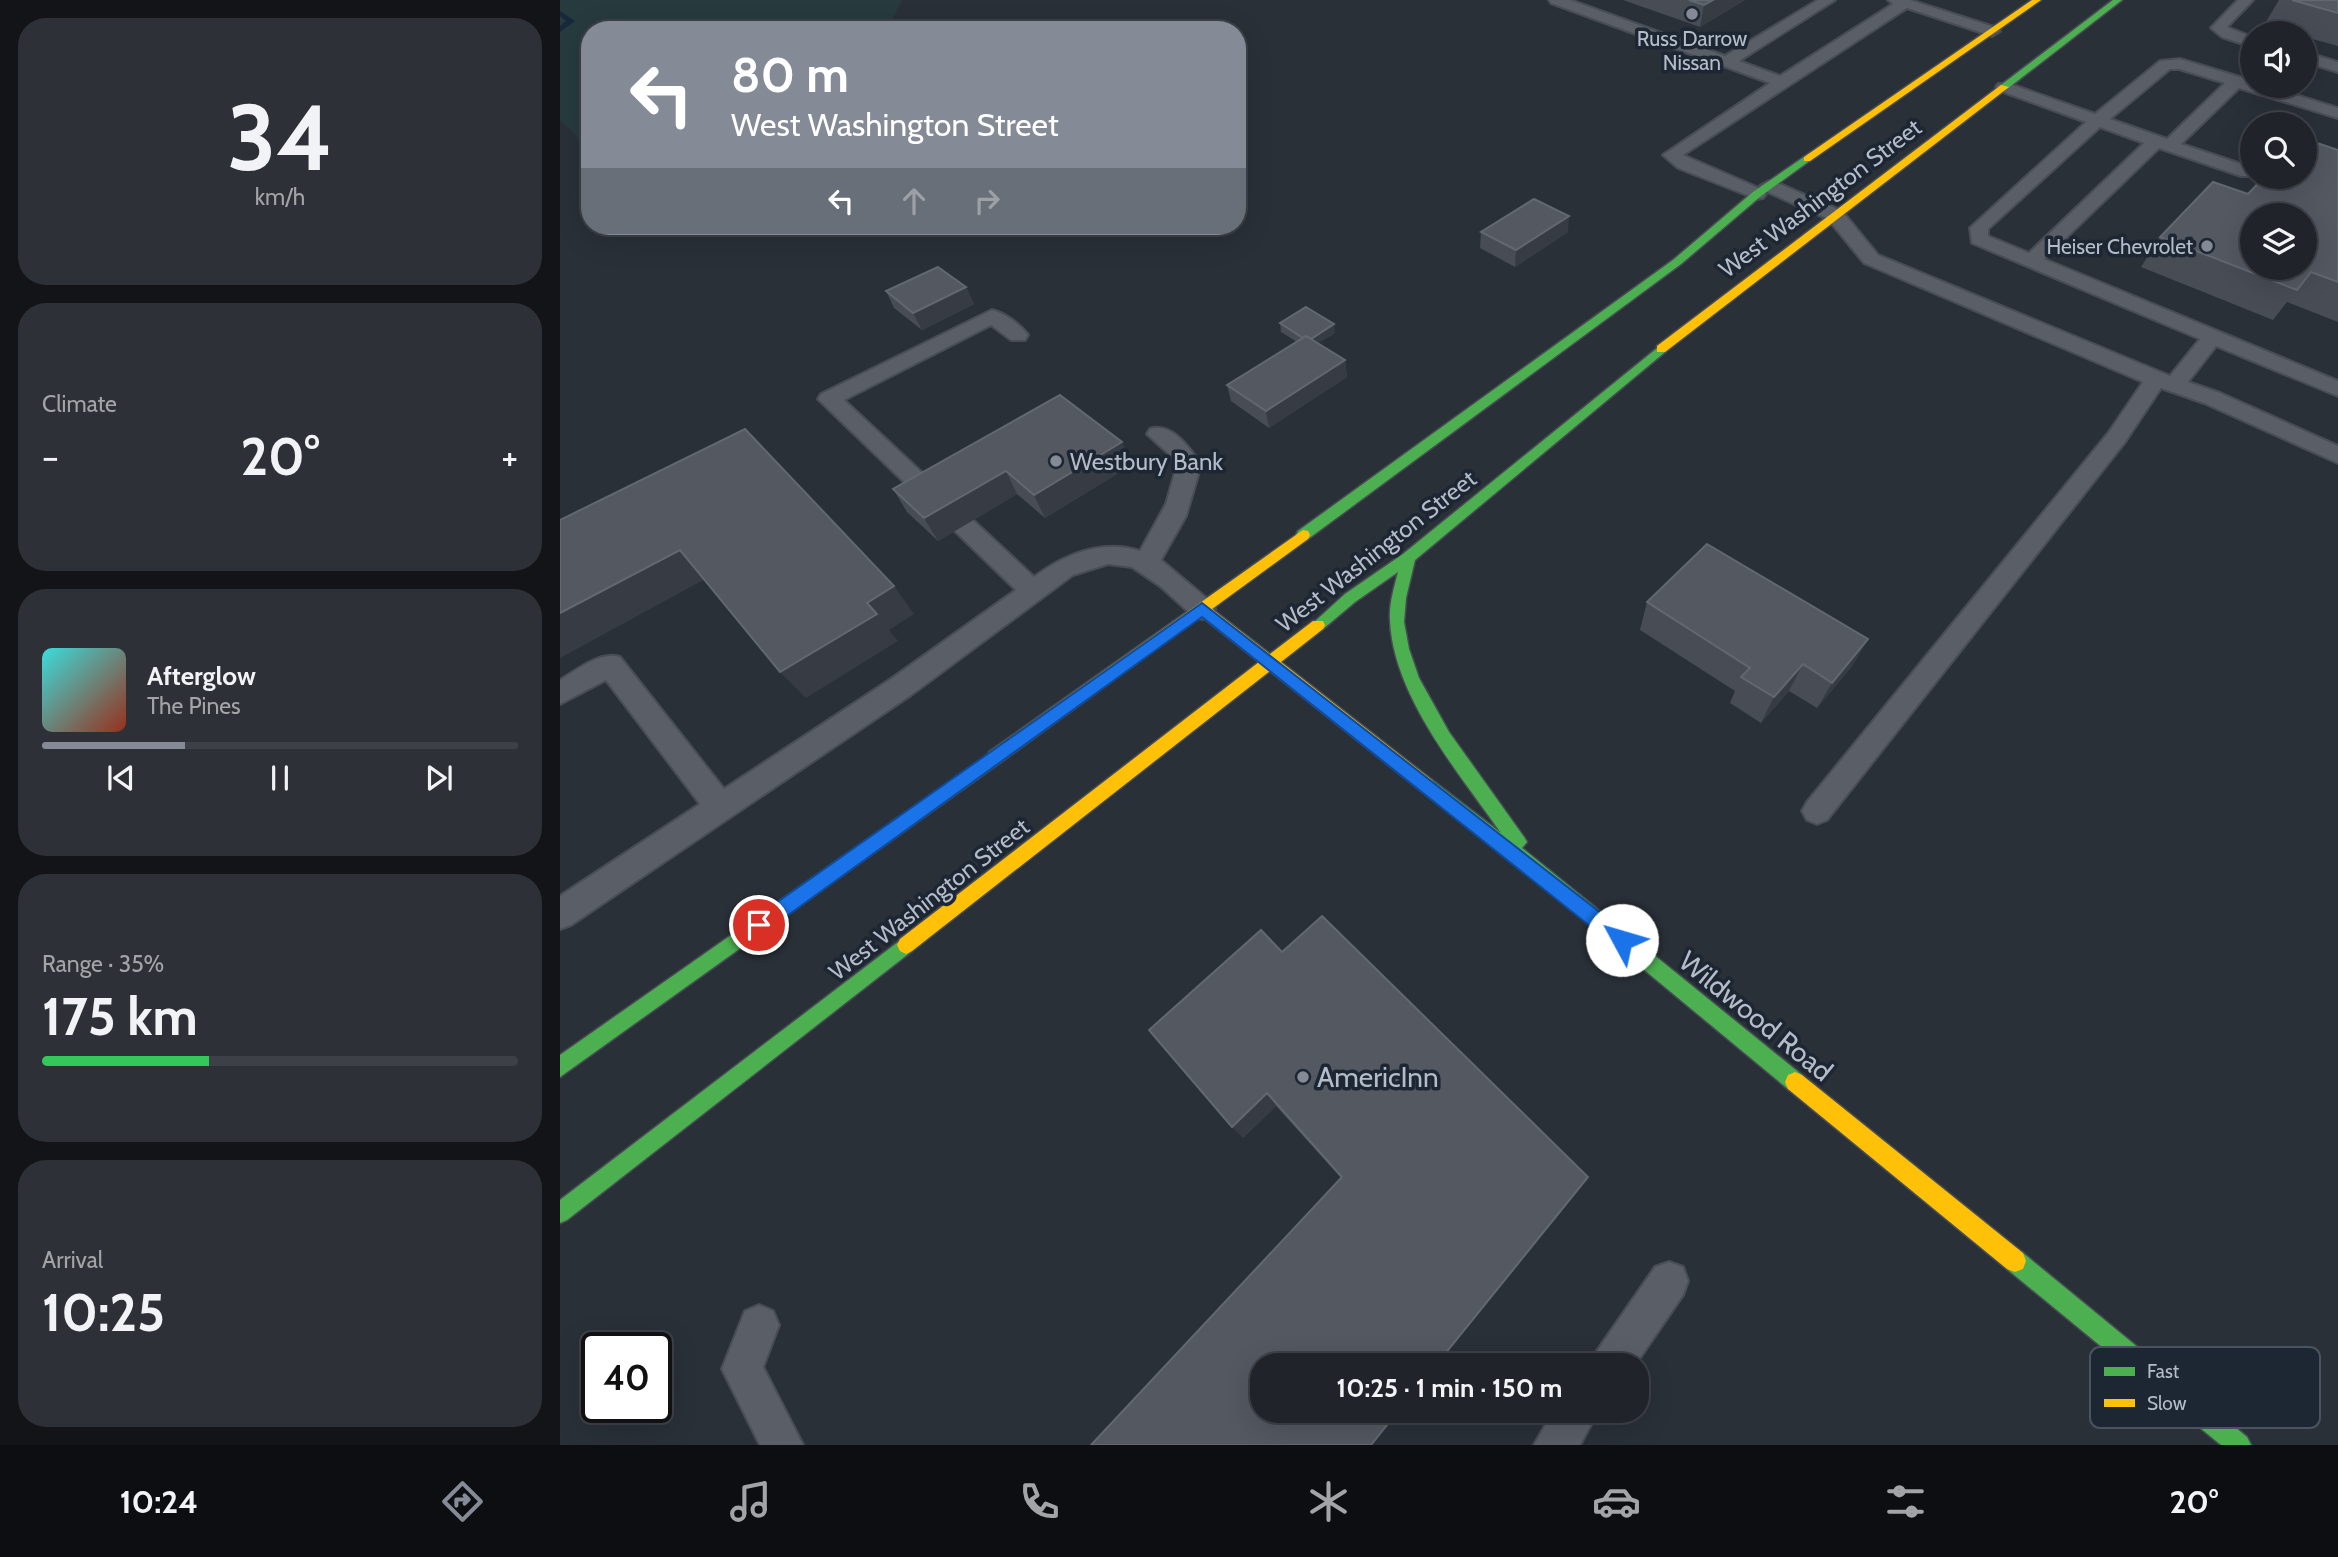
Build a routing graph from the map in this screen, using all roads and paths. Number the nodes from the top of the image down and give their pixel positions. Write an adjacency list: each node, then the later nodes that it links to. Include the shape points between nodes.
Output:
1 (1556, 0): 10 (lane)
2 (1828, 0): 10 (lane)
3 (2037, 0): 7 (main road, West Washington Street)
4 (2118, 0): 14 (main road, West Washington Street)
5 (2246, 0): 8 (lane, via 2218,27)
6 (1900, 2): 7 (lane); 13 (lane)
7 (1992, 31): 19 (main road, West Washington Street)
8 (2240, 38)
9 (2317, 61): 11 (lane)
10 (1726, 62): 13 (lane)
11 (2338, 67)
12 (2237, 81): 15 (lane, via 2309,110); 16 (lane, via 2166,64); 17 (lane)
13 (1782, 82): 19 (lane, via 1672,155 1684,164)
14 (2004, 87): 16 (lane); 20 (main road, West Washington Street)
15 (2338, 113)
16 (2097, 121): 17 (lane); 21 (lane, via 1979,228 1979,239)
17 (2163, 144): 18 (lane); 21 (lane)
18 (2240, 169)
19 (1763, 190): 20 (lane); 31 (main road, West Washington Street, via 1677,262)
20 (1835, 215): 24 (lane, via 1871,259); 28 (main road, West Washington Street, via 1693,322)
21 (2031, 261): 23 (lane)
22 (1018, 335): 30 (lane, via 992,316 829,399)
23 (2213, 336): 24 (lane); 25 (lane)
24 (2165, 382): 27 (lane, via 2212,398); 35 (lane)
25 (2338, 389)
26 (1157, 434): 29 (lane, via 1178,449 1189,465 1171,526)
27 (2338, 455)
28 (1408, 558): 32 (main road, West Washington Street, via 1350,598); 36 (main road, via 1397,623 1409,674 1429,713)
29 (1147, 561): 30 (lane, via 1115,553 1089,557); 31 (lane)
30 (1031, 590): 34 (lane, via 901,687)
31 (1202, 609): 32 (main road, Wildwood Road); 38 (main road, West Washington Street)
32 (1270, 664): 36 (main road, Wildwood Road); 39 (main road, West Washington Street)
33 (560, 694): 34 (lane, via 610,665)
34 (720, 807): 37 (lane)
35 (1817, 811)
36 (1537, 870): 42 (main road, Wildwood Road)
37 (560, 914)
38 (560, 1067)
39 (564, 1200)
40 (1669, 1281): 43 (lane)
41 (759, 1325): 46 (lane, via 742,1369)
42 (2119, 1347)
43 (1619, 1353)
44 (1570, 1423): 47 (lane)
45 (2218, 1428): 48 (main road, Wildwood Road)
46 (782, 1445)
47 (1555, 1445)
48 (2239, 1445)

